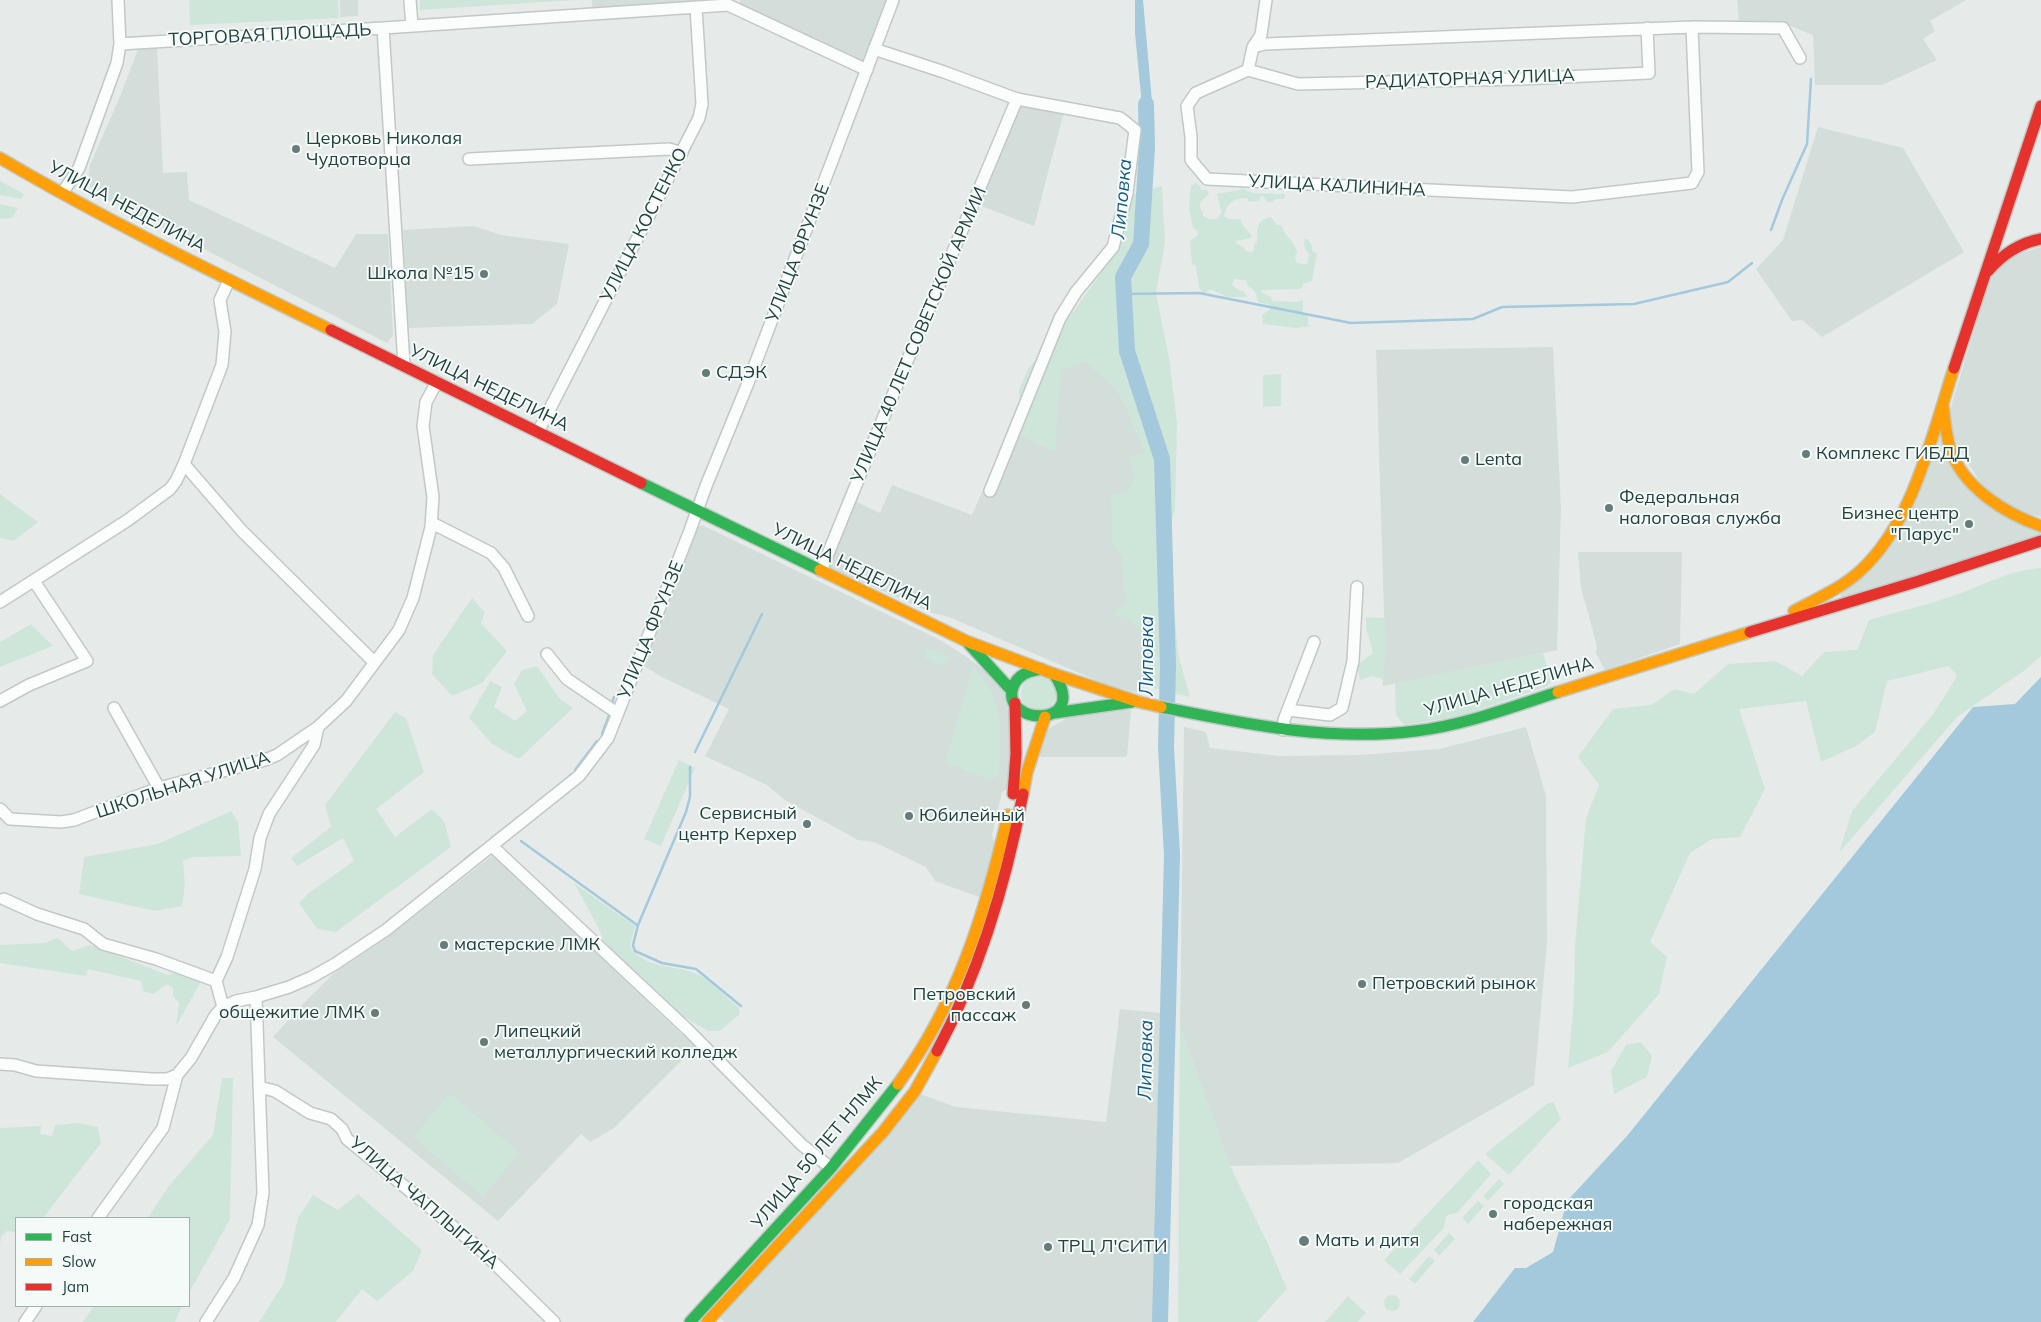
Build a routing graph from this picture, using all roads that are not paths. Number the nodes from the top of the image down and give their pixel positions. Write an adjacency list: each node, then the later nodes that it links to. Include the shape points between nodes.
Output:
1 (118, 0): 11 (street)
2 (410, 0): 7 (street)
3 (893, 0): 13 (street, УЛИЦА ФРУНЗЕ)
4 (1266, 0): 12 (street, via 1261,34)
5 (729, 2): 6 (street); 15 (street)
6 (696, 7): 7 (street); 19 (street, УЛИЦА КОСТЕНКО, via 702,104 699,118)
7 (412, 26): 9 (street)
8 (1692, 27): 10 (street); 14 (street, via 1782,28); 16 (street, УЛИЦА КАЛИНИНА, via 1698,172 1692,183 1572,197 1207,180 1191,160 1187,106 1196,93)
9 (383, 28): 11 (street, ТОРГОВАЯ ПЛОЩАДЬ); 26 (street, ТОРГОВАЯ ПЛОЩАДЬ)
10 (1647, 28): 12 (street); 16 (street, РАДИАТОРНАЯ УЛИЦА, via 1649,73 1298,84)
11 (120, 44): 22 (street, via 117,63 79,168)
12 (1253, 47): 16 (street)
13 (874, 49): 15 (street, УЛИЦА ФРУНЗЕ); 17 (street)
14 (1800, 58)
15 (867, 70): 32 (street, УЛИЦА ФРУНЗЕ)
16 (1248, 70)
17 (1017, 99): 31 (street, via 1120,118 1135,130 1127,193 1113,247 1076,292 1060,318); 36 (street, УЛИЦА 40 ЛЕТ СОВЕТСКОЙ АРМИИ)
18 (2041, 106): 24 (main road)
19 (682, 153): 21 (street, via 669,149); 29 (street, УЛИЦА КОСТЕНКО)
20 (0, 158): 22 (main road, УЛИЦА НЕДЕЛИНА)
21 (468, 159)
22 (63, 192): 25 (main road, УЛИЦА НЕДЕЛИНА)
23 (2041, 239): 24 (main road, via 2022,244 2007,253)
24 (1984, 277): 28 (main road)
25 (229, 280): 26 (main road, УЛИЦА НЕДЕЛИНА); 30 (street, via 220,300 225,332 222,365)
26 (404, 366): 27 (main road, УЛИЦА НЕДЕЛИНА)
27 (437, 382): 29 (main road, УЛИЦА НЕДЕЛИНА); 33 (street, ШКОЛЬНАЯ УЛИЦА, via 426,402 423,426 433,497)
28 (1942, 402): 34 (main road, via 1950,449 1964,474 1989,500 2018,518); 41 (main road, via 1916,482 1886,541 1864,567 1845,582)
29 (538, 432): 32 (main road, УЛИЦА НЕДЕЛИНА)
30 (184, 464): 37 (street, via 170,489); 45 (street, via 242,531)
31 (990, 491)
32 (696, 511): 36 (main road, УЛИЦА НЕДЕЛИНА); 54 (street, УЛИЦА ФРУНЗЕ)
33 (432, 523): 40 (street, via 491,553 504,568); 45 (street, ШКОЛЬНАЯ УЛИЦА, via 413,598 399,630)
34 (2041, 526)
35 (2041, 540): 41 (main road)
36 (821, 571): 42 (main road, УЛИЦА НЕДЕЛИНА)
37 (34, 581): 39 (street); 49 (street, via 87,661)
38 (1357, 587): 53 (street, via 1353,661 1342,708 1330,715)
39 (0, 602)
40 (528, 616)
41 (1766, 626): 57 (main road, УЛИЦА НЕДЕЛИНА, via 1480,718 1433,728 1372,735)
42 (966, 641): 46 (main road, УЛИЦА НЕДЕЛИНА); 48 (main road)
43 (1314, 642): 53 (street)
44 (547, 654): 54 (street, via 567,679)
45 (374, 662): 56 (street, ШКОЛЬНАЯ УЛИЦА, via 346,701)
46 (1041, 669): 47 (main road); 48 (main road, via 1024,672)
47 (1054, 674): 50 (main road); 55 (main road, via 1061,682 1064,700)
48 (1012, 691): 51 (main road)
49 (0, 701)
50 (1138, 702): 55 (main road); 57 (main road, УЛИЦА НЕДЕЛИНА)
51 (1015, 703): 55 (main road, via 1033,718); 68 (main road, УЛИЦА 50 ЛЕТ НЛМК, via 1013,793 988,898 959,978 935,1025 889,1099)
52 (114, 708): 58 (street)
53 (1288, 710): 57 (street)
54 (618, 713): 60 (street, УЛИЦА ФРУНЗЕ, via 608,738 579,776)
55 (1049, 715): 75 (main road, УЛИЦА 50 ЛЕТ НЛМК, via 1027,772 1016,834 986,940 951,1024 915,1091 877,1138)
56 (318, 726): 58 (street, ШКОЛЬНАЯ УЛИЦА, via 265,760); 62 (street, via 314,745 269,814 228,957)
57 (1283, 730)
58 (159, 788): 59 (street, ШКОЛЬНАЯ УЛИЦА, via 68,821 10,819)
59 (0, 809)
60 (492, 846): 63 (street, УЛИЦА ФРУНЗЕ, via 386,930 334,964 289,987); 68 (street, via 687,1029 802,1145)
61 (4, 899): 62 (street, via 84,929 104,944)
62 (216, 981): 64 (street)
63 (256, 997): 64 (street, УЛИЦА ФРУНЗЕ); 67 (street)
64 (223, 1007): 66 (street)
65 (0, 1064): 66 (street, via 36,1071 152,1080)
66 (177, 1075): 69 (street, via 163,1128)
67 (259, 1087): 72 (street, via 263,1193 258,1226 234,1278); 73 (street, УЛИЦА ЧАПЛЫГИНА, via 275,1091 310,1113 331,1119 342,1128 347,1139 479,1248)
68 (831, 1168): 74 (main road, УЛИЦА 50 ЛЕТ НЛМК)
69 (99, 1217)
70 (35, 1307): 71 (street)
71 (25, 1322)
72 (206, 1322)
73 (554, 1322)
74 (690, 1322)
75 (707, 1322)

